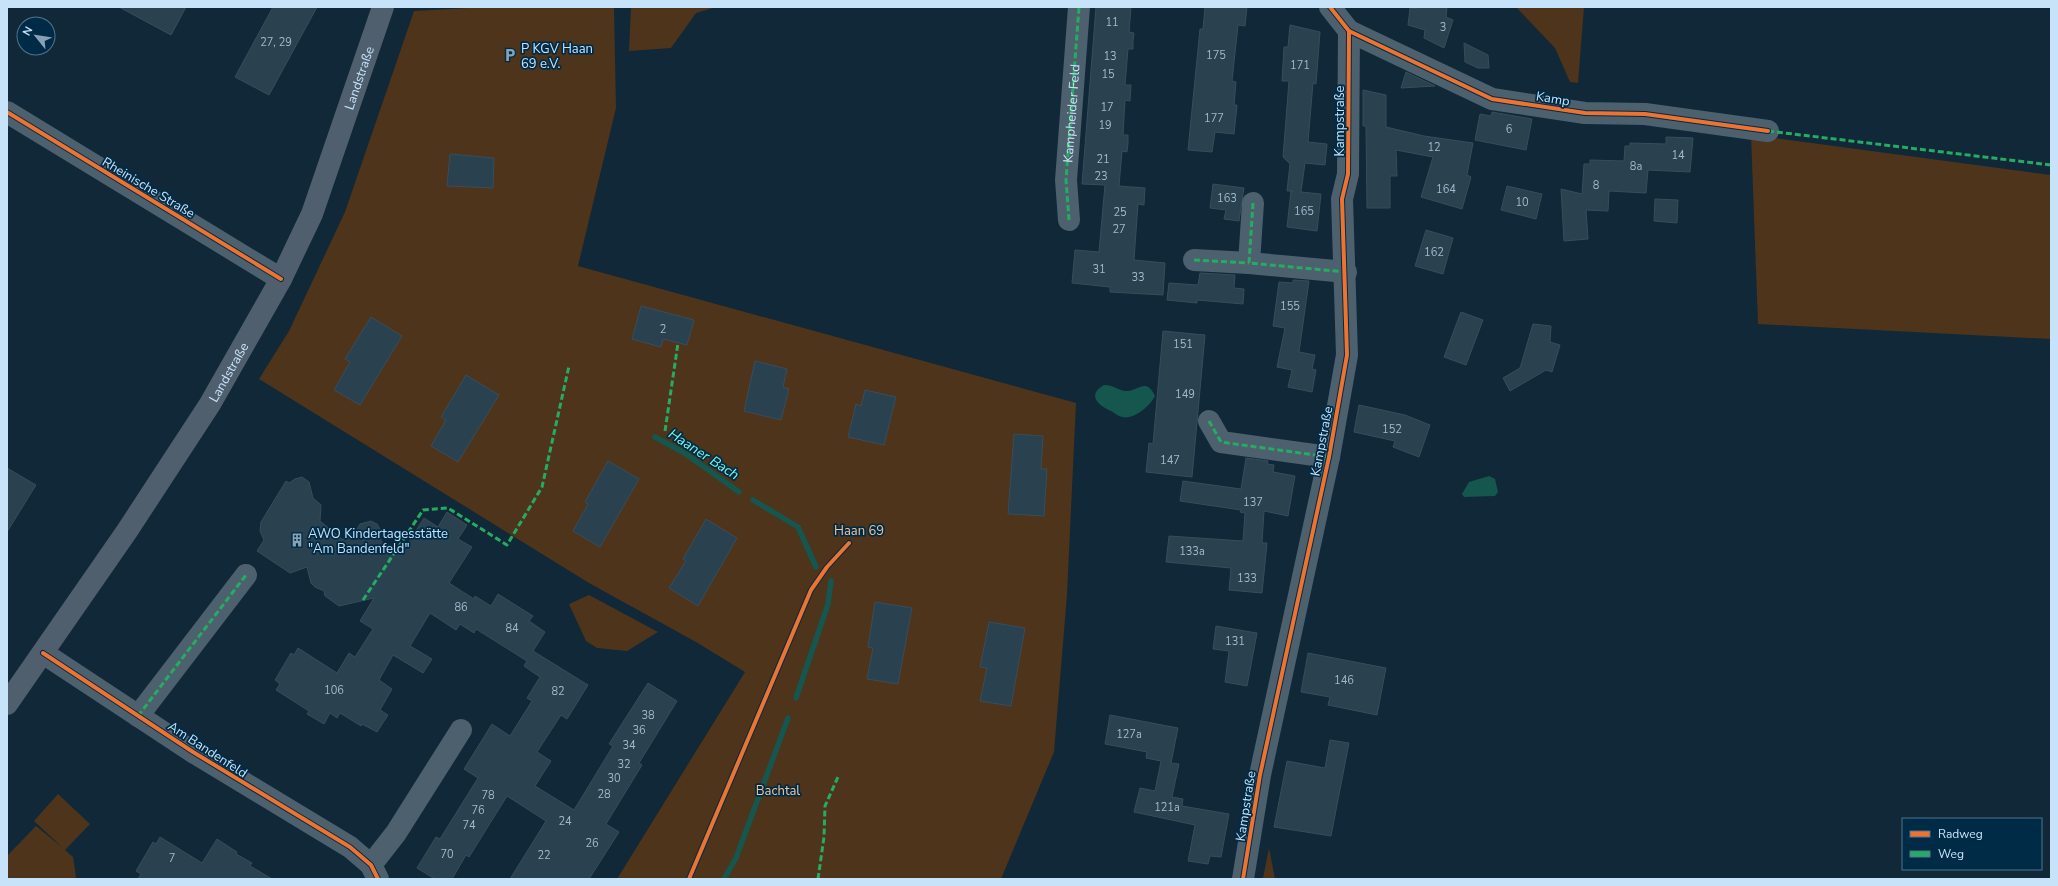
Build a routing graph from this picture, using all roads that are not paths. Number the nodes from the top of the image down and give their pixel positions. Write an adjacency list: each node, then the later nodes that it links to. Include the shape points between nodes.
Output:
1 (383, 7): 12 (main road, Landstraße, via 312,214)
2 (1079, 7): 8 (street, Kampheider Feld, via 1066,180)
3 (1330, 7): 4 (street)
4 (1349, 31): 6 (street, Kamp, via 1492,99 1585,113 1645,114); 11 (street, Kampstraße, via 1348,174 1342,199)
5 (7, 112): 12 (street, Rheinische Straße)
6 (1768, 131)
7 (1253, 203): 10 (street)
8 (1069, 220)
9 (1194, 260): 10 (street)
10 (1249, 263): 11 (street)
11 (1346, 272): 14 (street, Kampstraße, via 1347,355)
12 (281, 279): 16 (main road, Landstraße, via 210,404 128,531)
13 (1209, 421): 14 (street, Kampstraße, via 1221,442)
14 (1330, 457): 21 (street, Kampstraße, via 1262,768)
15 (246, 575): 18 (street)
16 (43, 653): 17 (main road, Landstraße); 18 (street, Am Bandenfeld)
17 (7, 704)
18 (138, 716): 20 (street, Am Bandenfeld, via 350,847)
19 (461, 730): 20 (street, Am Bandenfeld, via 396,833)
20 (375, 872)
21 (1243, 879)

